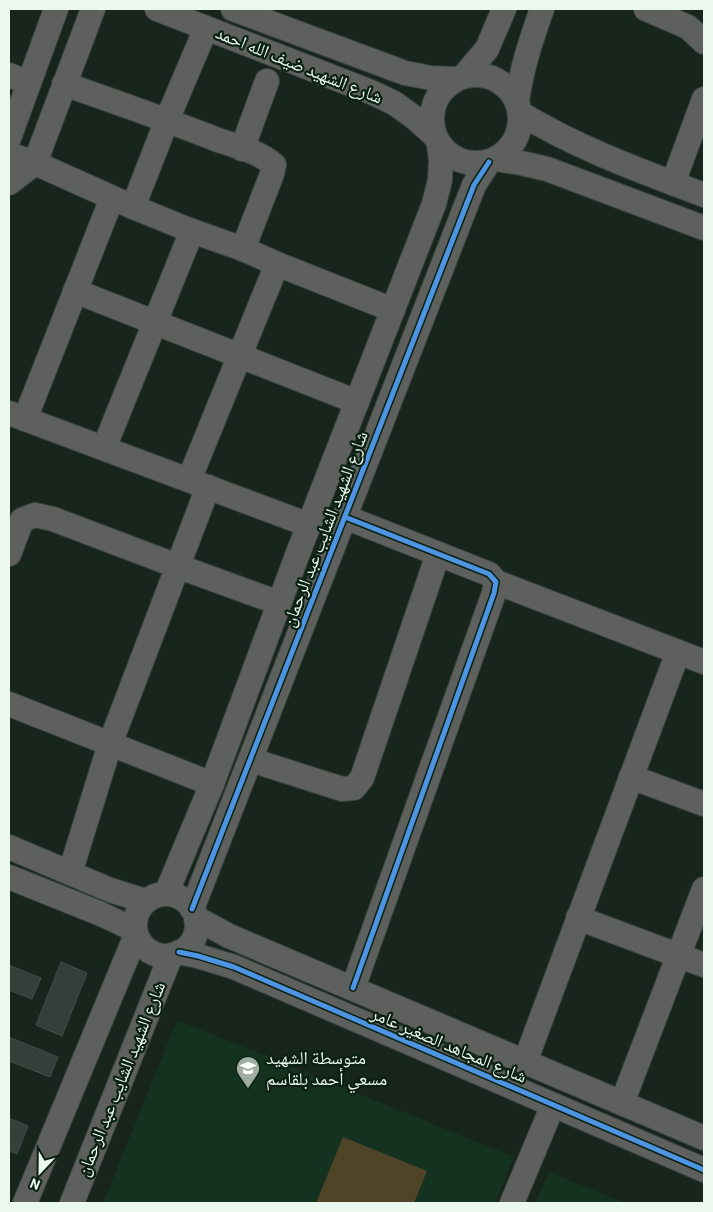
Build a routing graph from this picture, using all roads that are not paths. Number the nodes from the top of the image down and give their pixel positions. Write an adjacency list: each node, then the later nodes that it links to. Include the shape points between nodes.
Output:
1 (56, 9): 11 (street)
2 (93, 9): 13 (street)
3 (157, 9): 8 (street, شارع الشهيد ضيف الله احمد)
4 (233, 9): 10 (street, شارع الشهيد ضيف الله احمد, via 405,73 431,78)
5 (504, 9): 10 (street, via 487,48)
6 (542, 9): 15 (street, via 519,84)
7 (646, 9): 9 (street)
8 (206, 28): 16 (street); 18 (street, شارع الشهيد ضيف الله احمد, via 394,103)
9 (699, 29)
10 (460, 78): 15 (street, via 477,75 501,83 510,91); 18 (street, via 437,96 431,122)
11 (19, 79): 17 (street)
12 (267, 81): 19 (street)
13 (64, 84): 16 (street); 22 (street)
14 (704, 99): 24 (street)
15 (518, 108): 21 (street, via 520,124 512,145); 24 (street, via 541,126 570,141)
16 (167, 120): 19 (street); 27 (street)
17 (9, 138)
18 (436, 140): 21 (street, via 449,155 461,161 475,164); 33 (street, شارع الشهيد الشايب عبد الرحمان, via 442,160 434,204)
19 (242, 149): 30 (street, via 267,158 274,165)
20 (9, 154): 22 (street)
21 (492, 161): 28 (street, via 547,169); 40 (street, شارع الشهيد الشايب عبد الرحمان, via 474,185)
22 (35, 163): 23 (street); 26 (street)
23 (9, 183)
24 (673, 183): 25 (street)
25 (704, 195)
26 (112, 198): 27 (street); 32 (street)
27 (133, 207): 29 (street)
28 (704, 228)
29 (192, 231): 30 (street); 34 (street)
30 (243, 249): 31 (street)
31 (277, 264): 33 (street); 35 (street)
32 (75, 291): 34 (street); 37 (street)
33 (393, 310): 36 (street, شارع الشهيد الشايب عبد الرحمان)
34 (156, 323): 35 (street); 38 (street)
35 (239, 356): 36 (street); 39 (street)
36 (357, 402): 41 (street, شارع الشهيد الشايب عبد الرحمان)
37 (17, 416): 38 (street)
38 (104, 448): 39 (street)
39 (198, 484): 41 (street); 44 (street)
40 (345, 517): 43 (street); 51 (street, شارع الشهيد الشايب عبد الرحمان)
41 (309, 525): 46 (street, شارع الشهيد الشايب عبد الرحمان)
42 (9, 554): 44 (street, via 22,520 35,515)
43 (438, 554): 45 (street, via 488,574); 51 (street, via 362,778 354,788 342,789)
44 (177, 566): 46 (street); 50 (street)
45 (496, 582): 47 (street); 66 (street)
46 (279, 603): 53 (street, شارع الشهيد الشايب عبد الرحمان)
47 (678, 652): 48 (street); 52 (street)
48 (704, 662)
49 (9, 704): 50 (street)
50 (110, 744): 53 (street); 56 (street)
51 (250, 760): 60 (street, شارع الشهيد الشايب عبد الرحمان)
52 (631, 777): 54 (street); 61 (street)
53 (212, 784): 59 (street, شارع الشهيد الشايب عبد الرحمان)
54 (704, 804)
55 (9, 847): 56 (street)
56 (70, 873): 59 (street, via 110,890)
57 (9, 876): 62 (street, via 101,914)
58 (704, 889): 64 (street)
59 (156, 897): 60 (street, via 176,896 186,901); 62 (street, via 139,909 135,919)
60 (194, 913): 63 (street, via 194,938); 66 (street, شارع المجاهد الصغير عامر, via 229,936)
61 (578, 918): 64 (street); 67 (street)
62 (136, 933): 63 (street, via 146,949 162,955); 72 (street)
63 (175, 954): 69 (street, شارع المجاهد الصغير عامر, via 234,967); 73 (street, شارع الشهيد الشايب عبد الرحمان)
64 (679, 956): 65 (street); 68 (street)
65 (704, 965)
66 (353, 988): 67 (street, شارع المجاهد الصغير عامر)
67 (525, 1062): 68 (street, شارع المجاهد الصغير عامر)
68 (622, 1103): 70 (street, شارع المجاهد الصغير عامر)
69 (553, 1105): 71 (street, شارع المجاهد الصغير عامر); 74 (street)
70 (704, 1138)
71 (704, 1170)
72 (25, 1203)
73 (72, 1203)
74 (512, 1203)

